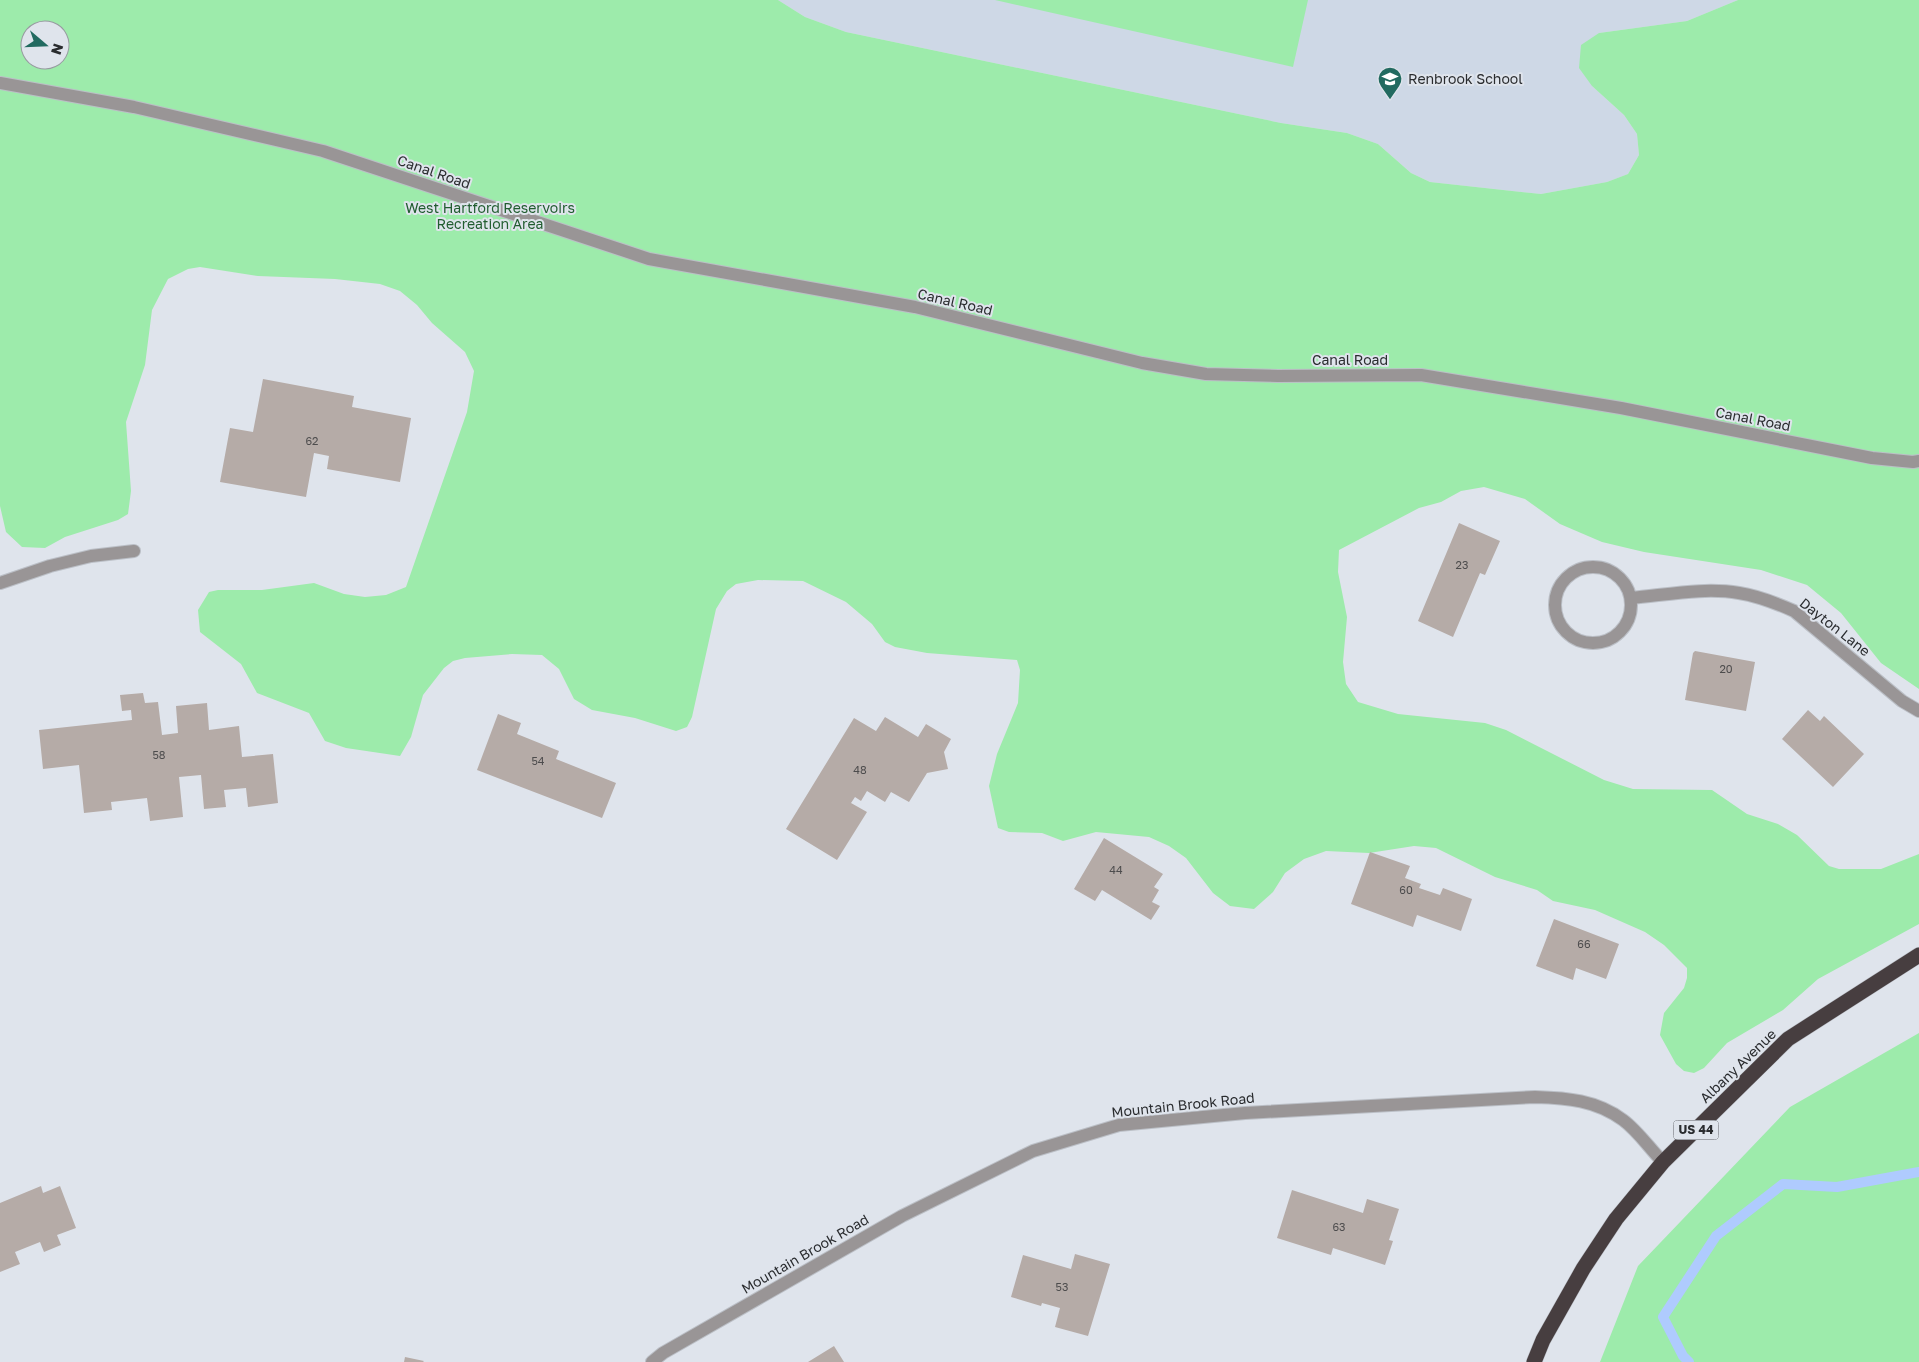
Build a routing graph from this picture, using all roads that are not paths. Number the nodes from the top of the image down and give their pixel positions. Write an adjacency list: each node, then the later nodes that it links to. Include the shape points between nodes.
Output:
1 (0, 83): 2 (street, Canal Road, via 134,107 323,151 649,259 916,308 1142,363 1206,374 1421,375 1621,408 1872,458)
2 (1919, 461)
3 (134, 551): 4 (street, via 91,556)
4 (0, 583)
5 (1631, 598): 5 (street, via 1618,576 1607,569 1581,569 1561,585 1555,610 1566,632 1587,643 1599,643 1621,632 1628,622); 6 (street, Dayton Lane, via 1701,591 1738,592 1772,602 1794,611 1902,701)
6 (1919, 711)
7 (1919, 955): 8 (highway, Albany Avenue / US 44, via 1788,1039)
8 (1662, 1162): 9 (street, Mountain Brook Road, via 1624,1120 1591,1103 1567,1098 1245,1113 1119,1125 1033,1151 902,1216); 10 (highway, Albany Avenue / US 44, via 1616,1219 1583,1269)
9 (652, 1362)
10 (1534, 1362)

